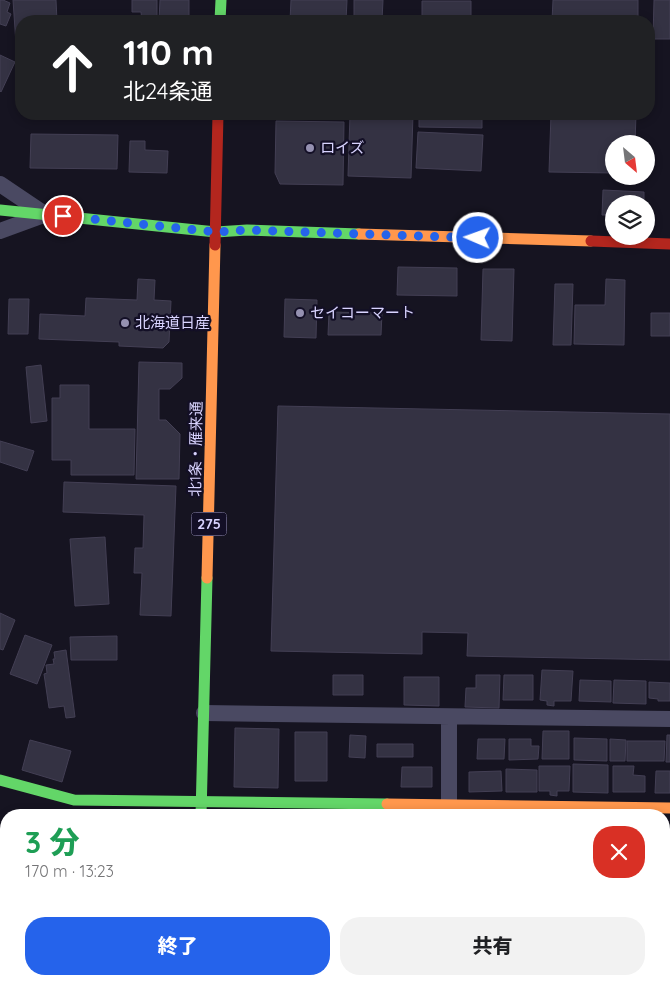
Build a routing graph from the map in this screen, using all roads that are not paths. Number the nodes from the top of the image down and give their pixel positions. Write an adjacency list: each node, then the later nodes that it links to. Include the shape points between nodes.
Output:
1 (221, 0): 2 (main road)
2 (220, 15)
3 (218, 120): 8 (main road, 北1条・雁来通 / 275)
4 (0, 184): 6 (street)
5 (0, 210): 6 (main road)
6 (45, 214): 7 (street); 8 (main road)
7 (0, 231)
8 (216, 232): 9 (main road, via 247,230); 10 (main road, 北1条・雁来通 / 275)
9 (670, 244)
10 (204, 713): 11 (street); 14 (main road, 北1条・雁来通 / 275)
11 (449, 717): 12 (street); 15 (street)
12 (670, 719)
13 (0, 780): 14 (main road, via 74,800)
14 (202, 801): 15 (main road); 17 (main road, 北1条・雁来通 / 275)
15 (449, 805): 18 (main road)
16 (670, 808): 19 (main road)
17 (201, 809)
18 (520, 809)
19 (632, 809)

